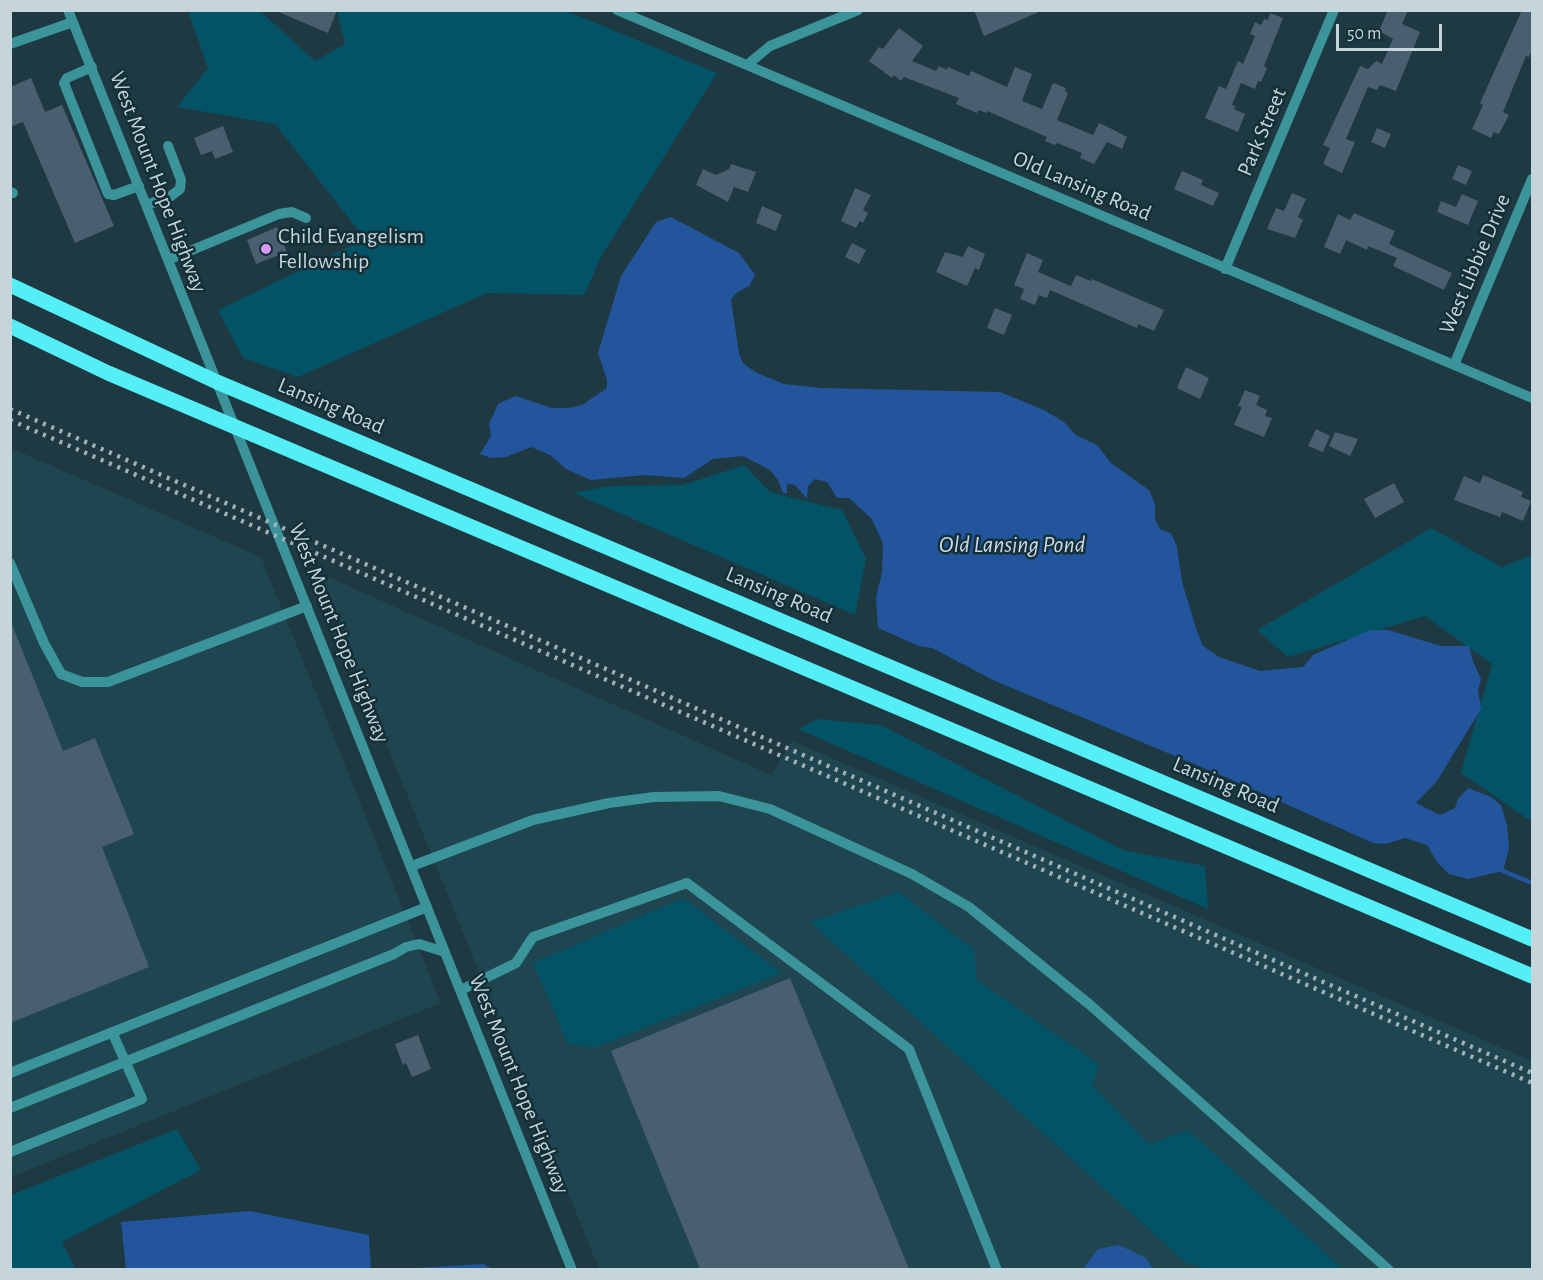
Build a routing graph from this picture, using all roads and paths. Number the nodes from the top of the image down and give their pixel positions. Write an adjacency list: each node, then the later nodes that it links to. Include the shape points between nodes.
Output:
1 (69, 10): 5 (street, West Mount Hope Highway)
2 (617, 10): 7 (street, Old Lansing Road)
3 (858, 10): 7 (street, via 770,46)
4 (1334, 10): 15 (street, Park Street)
5 (73, 22): 6 (street); 8 (street, West Mount Hope Highway)
6 (10, 44)
7 (747, 65): 15 (street, Old Lansing Road)
8 (92, 67): 11 (street, West Mount Hope Highway); 11 (street, via 66,78 64,83 108,194)
9 (168, 146): 12 (street, via 181,180 180,189)
10 (1533, 179): 18 (street, West Libbie Drive)
11 (139, 186): 12 (street, West Mount Hope Highway)
12 (147, 206): 14 (street, West Mount Hope Highway)
13 (306, 218): 14 (street, via 292,212 279,214)
14 (168, 260): 19 (street, West Mount Hope Highway)
15 (1225, 269): 18 (street, Old Lansing Road)
16 (10, 285): 19 (main road, Lansing Road)
17 (10, 326): 21 (main road)
18 (1454, 365): 20 (street, Old Lansing Road)
19 (217, 382): 21 (street, West Mount Hope Highway); 26 (main road, Lansing Road)
20 (1533, 398)
21 (236, 428): 23 (street, West Mount Hope Highway); 28 (main road)
22 (10, 563): 23 (street, via 61,674 82,682 108,682)
23 (308, 606): 24 (street, West Mount Hope Highway)
24 (412, 866): 25 (street, West Mount Hope Highway); 37 (street, via 533,820 609,803 654,797 719,796 770,809 912,874 969,907 1089,1004)
25 (427, 907): 27 (street, West Mount Hope Highway); 30 (street)
26 (1533, 939)
27 (446, 952): 29 (street, West Mount Hope Highway); 31 (street, via 419,944 406,946)
28 (1533, 976)
29 (461, 990): 35 (street, West Mount Hope Highway); 36 (street, via 516,963 533,937 687,883 909,1049)
30 (112, 1032): 31 (street); 32 (street)
31 (125, 1063): 33 (street); 34 (street, via 142,1099)
32 (10, 1072)
33 (10, 1108)
34 (10, 1152)
35 (572, 1269)
36 (997, 1269)
37 (1389, 1269)

